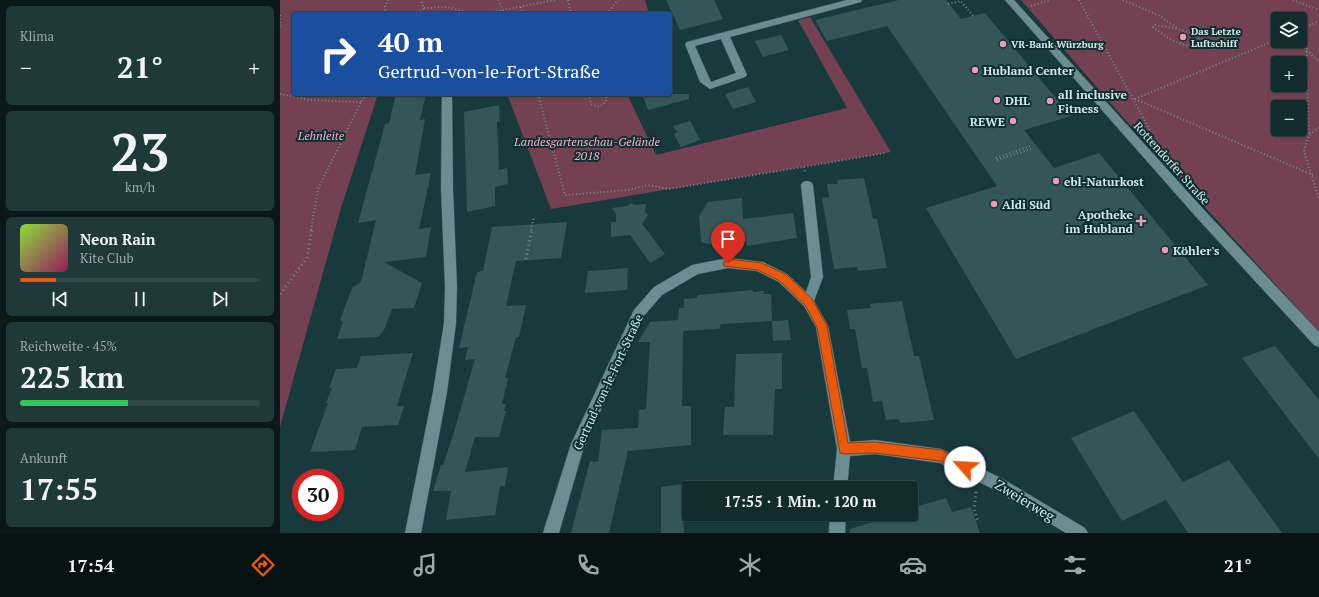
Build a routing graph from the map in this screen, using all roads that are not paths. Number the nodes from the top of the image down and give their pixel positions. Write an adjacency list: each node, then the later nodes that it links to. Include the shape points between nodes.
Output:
1 (858, 0): 3 (street)
2 (1009, 0): 7 (street, Rottendorfer Straße, via 1132,139)
3 (724, 34): 3 (street, via 690,44 705,82 710,86 742,75)
4 (447, 96): 11 (street, via 450,323 440,392)
5 (807, 185): 6 (street, via 817,277)
6 (808, 302): 8 (street, Gertrud-von-le-Fort-Straße, via 822,326); 12 (street, Gertrud-von-le-Fort-Straße, via 783,278 759,266 728,263 696,268 658,291 638,314 576,449)
7 (1319, 341)
8 (844, 449): 9 (street); 14 (street, Zweierweg, via 875,447 941,456 998,484)
9 (841, 481)
10 (838, 521): 13 (street)
11 (413, 533)
12 (551, 533)
13 (837, 533)
14 (1080, 533)

